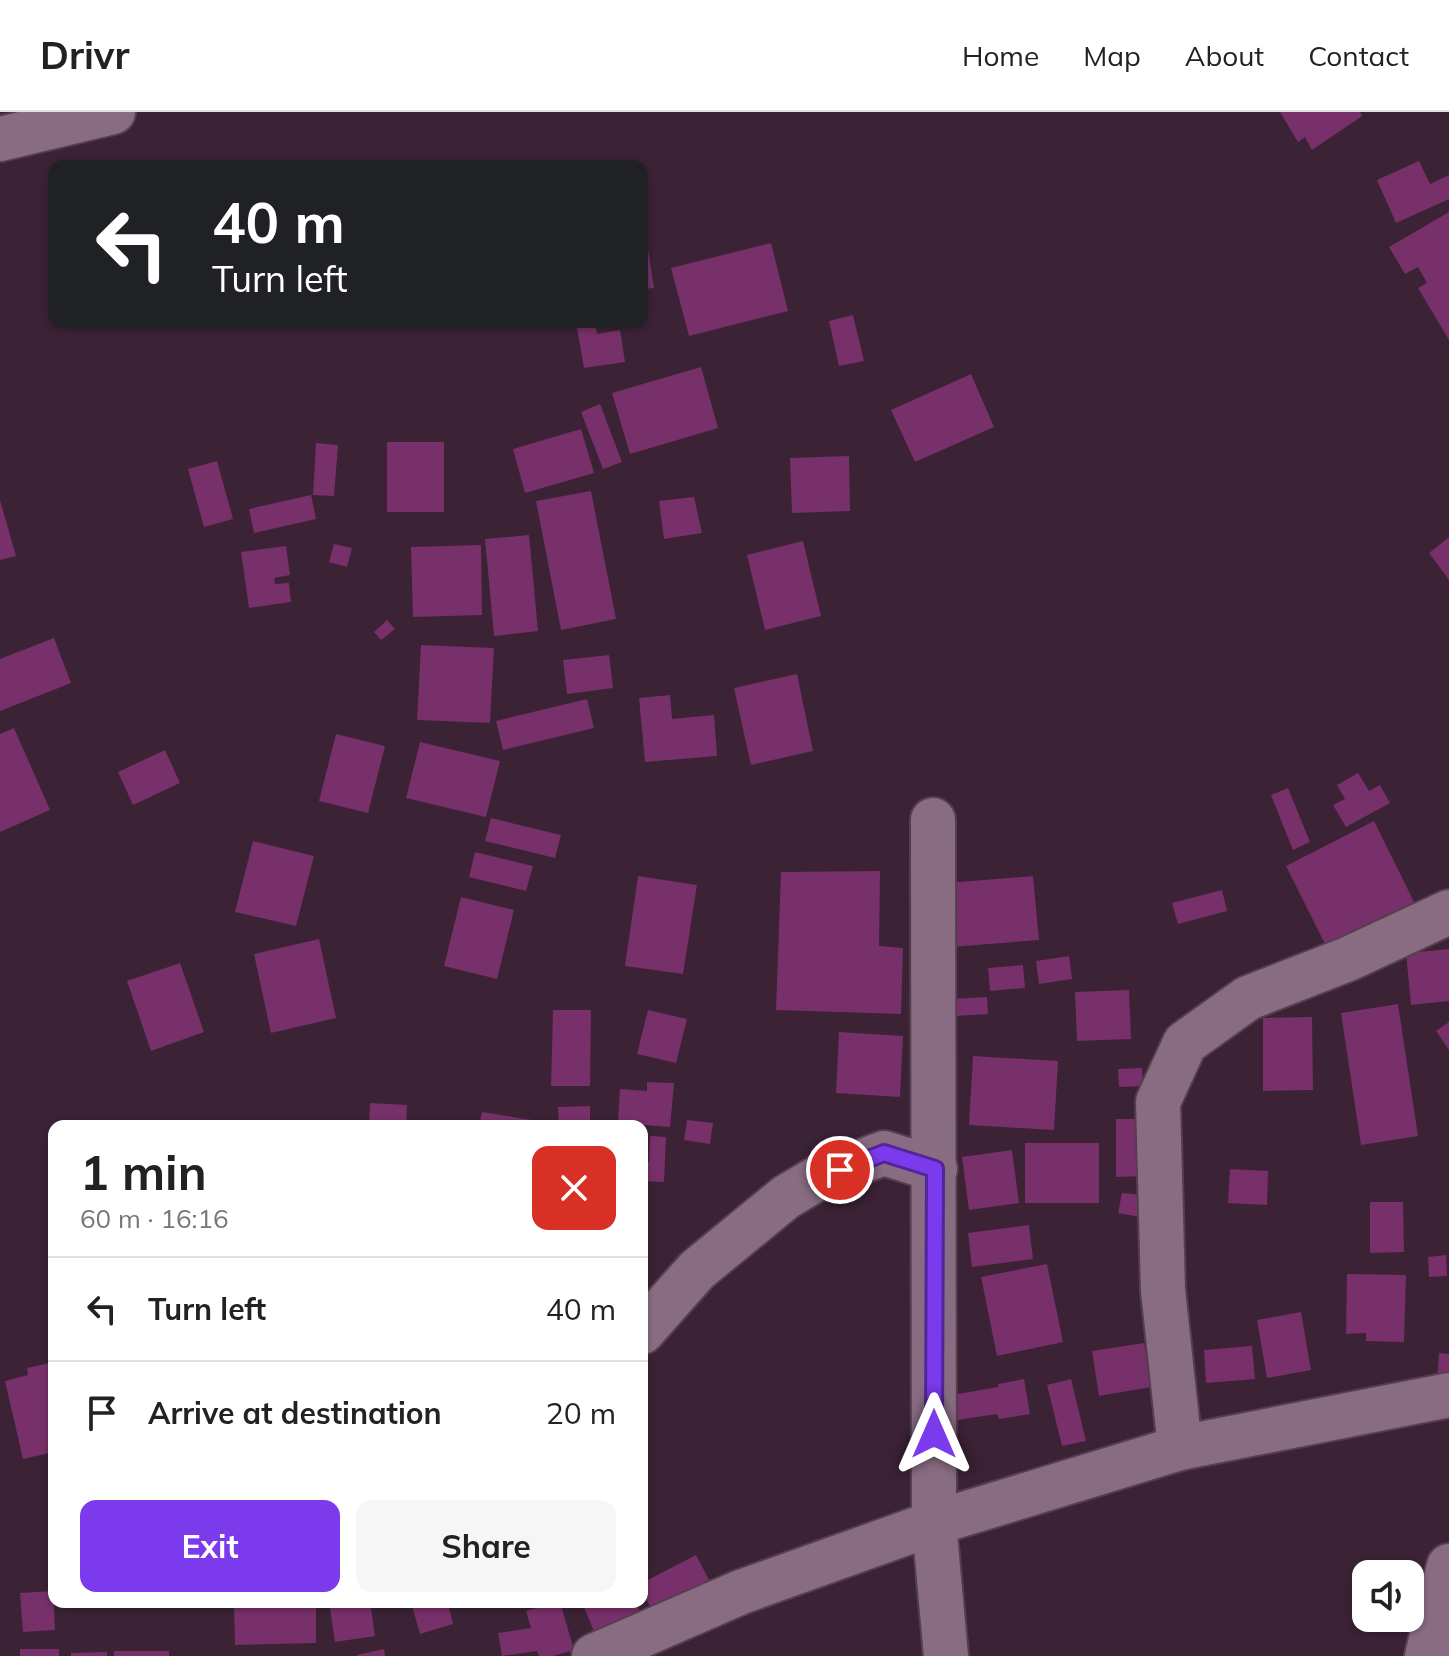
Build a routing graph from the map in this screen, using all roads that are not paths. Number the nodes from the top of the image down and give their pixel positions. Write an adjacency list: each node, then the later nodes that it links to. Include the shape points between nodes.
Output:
1 (113, 112): 2 (street)
2 (0, 139)
3 (933, 820): 5 (street)
4 (1449, 912): 8 (street, via 1248,998 1185,1043 1158,1102 1163,1290)
5 (935, 1169): 6 (street, via 884,1153 818,1178 786,1197 697,1270); 9 (street)
6 (648, 1325)
7 (1449, 1395): 8 (street)
8 (1180, 1448): 9 (street)
9 (934, 1523): 11 (street, via 741,1592); 12 (street)
10 (1449, 1566): 13 (street)
11 (594, 1656)
12 (946, 1656)
13 (1427, 1656)

